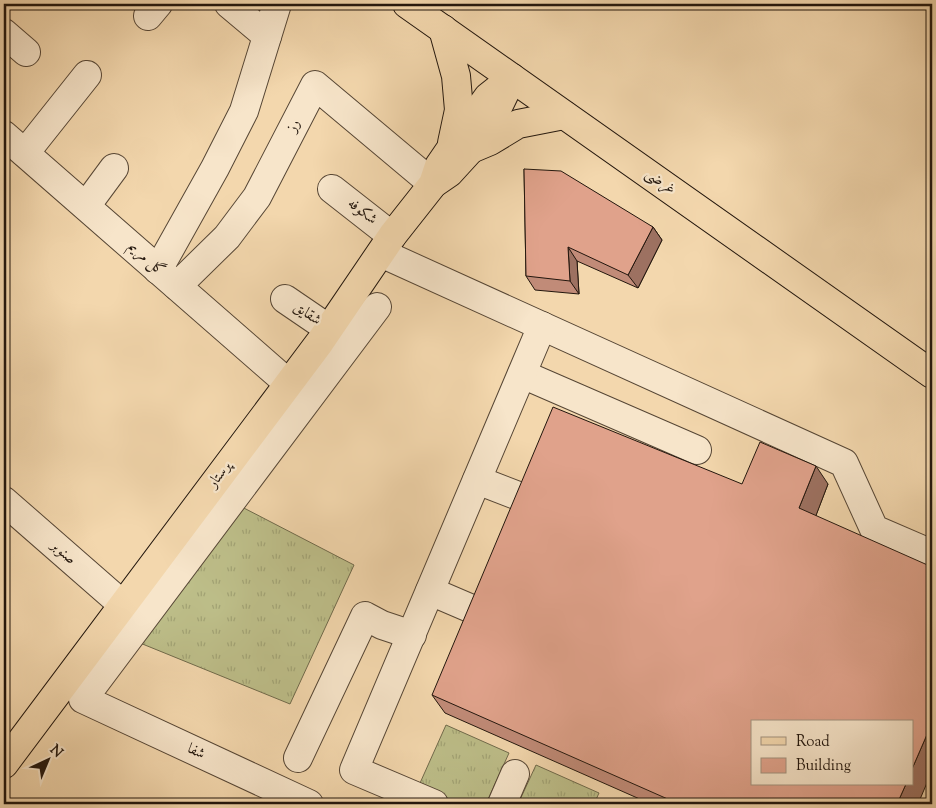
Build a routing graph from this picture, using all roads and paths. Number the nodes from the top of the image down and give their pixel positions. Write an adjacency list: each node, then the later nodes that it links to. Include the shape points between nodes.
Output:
1 (229, 4): 6 (street)
2 (278, 4): 6 (street)
3 (407, 4): 4 (main road, غرضی)
4 (443, 29): 9 (main road, غرضی); 12 (main road, via 456,76)
5 (4, 34): 7 (street)
6 (267, 36): 19 (street, via 244,110 215,168)
7 (26, 52)
8 (87, 75): 13 (street)
9 (512, 78): 10 (main road, غرضی); 12 (main road, via 499,105)
10 (564, 115): 12 (main road, via 518,124 490,141); 24 (main road, غرضی)
11 (4, 135): 13 (street, گل مریم)
12 (461, 148): 15 (main road, پرستار, via 449,173)
13 (25, 153): 17 (street, گل مریم)
14 (114, 168): 17 (street)
15 (433, 184): 18 (main road, پرستار); 19 (street, رز, via 315,85 258,197 227,236)
16 (332, 189): 18 (street, شکوفه)
17 (86, 206): 19 (street, گل مریم)
18 (386, 244): 22 (street, شکوفه); 23 (main road, پرستار)
19 (168, 278): 26 (street, گل مریم)
20 (285, 299): 23 (street, شقایق)
21 (377, 307): 39 (street, شفا, via 83,699)
22 (542, 326): 25 (street); 31 (street, شکوفه, via 844,463 874,529)
23 (329, 329): 26 (main road, پرستار)
24 (926, 367)
25 (522, 374): 27 (street); 28 (street)
26 (289, 384): 33 (main road, پرستار)
27 (697, 450)
28 (477, 480): 30 (street); 32 (street)
29 (4, 502): 33 (street, صنوبر)
30 (534, 502)
31 (932, 554)
32 (430, 591): 34 (street); 35 (street)
33 (123, 605): 37 (main road, پرستار)
34 (486, 615)
35 (412, 635): 36 (street, via 365,616); 41 (street, via 354,770)
36 (298, 758)
37 (4, 764)
38 (516, 774): 42 (street)
39 (274, 797): 40 (street, شفا)
40 (310, 804)
41 (434, 804)
42 (502, 804)

